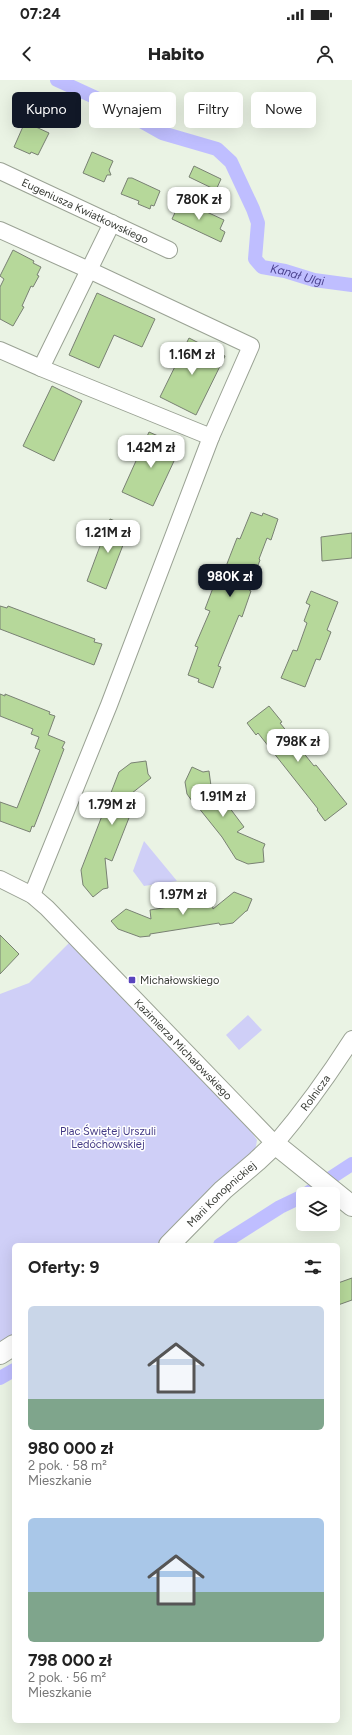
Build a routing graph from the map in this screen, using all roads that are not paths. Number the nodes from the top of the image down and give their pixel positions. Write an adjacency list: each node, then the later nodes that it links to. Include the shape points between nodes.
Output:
1 (0, 171): 2 (street, Eugeniusza Kwiatkowskiego)
2 (112, 223): 4 (street, Eugeniusza Kwiatkowskiego); 5 (street)
3 (0, 230): 5 (street)
4 (169, 250)
5 (89, 270): 7 (street); 8 (street, via 252,346)
6 (0, 350): 7 (street)
7 (41, 368): 8 (street)
8 (211, 437): 10 (street, via 109,705)
9 (0, 879): 10 (street, Kazimierza Michałowskiego)
10 (32, 895): 12 (street, Kazimierza Michałowskiego, via 78,939)
11 (352, 1039): 12 (street, Rolnicza)
12 (275, 1144): 13 (street); 14 (street, Marii Konopnickiej, via 223,1190)
13 (352, 1206)
14 (171, 1243)
15 (12, 1347): 16 (street)
16 (0, 1354)

